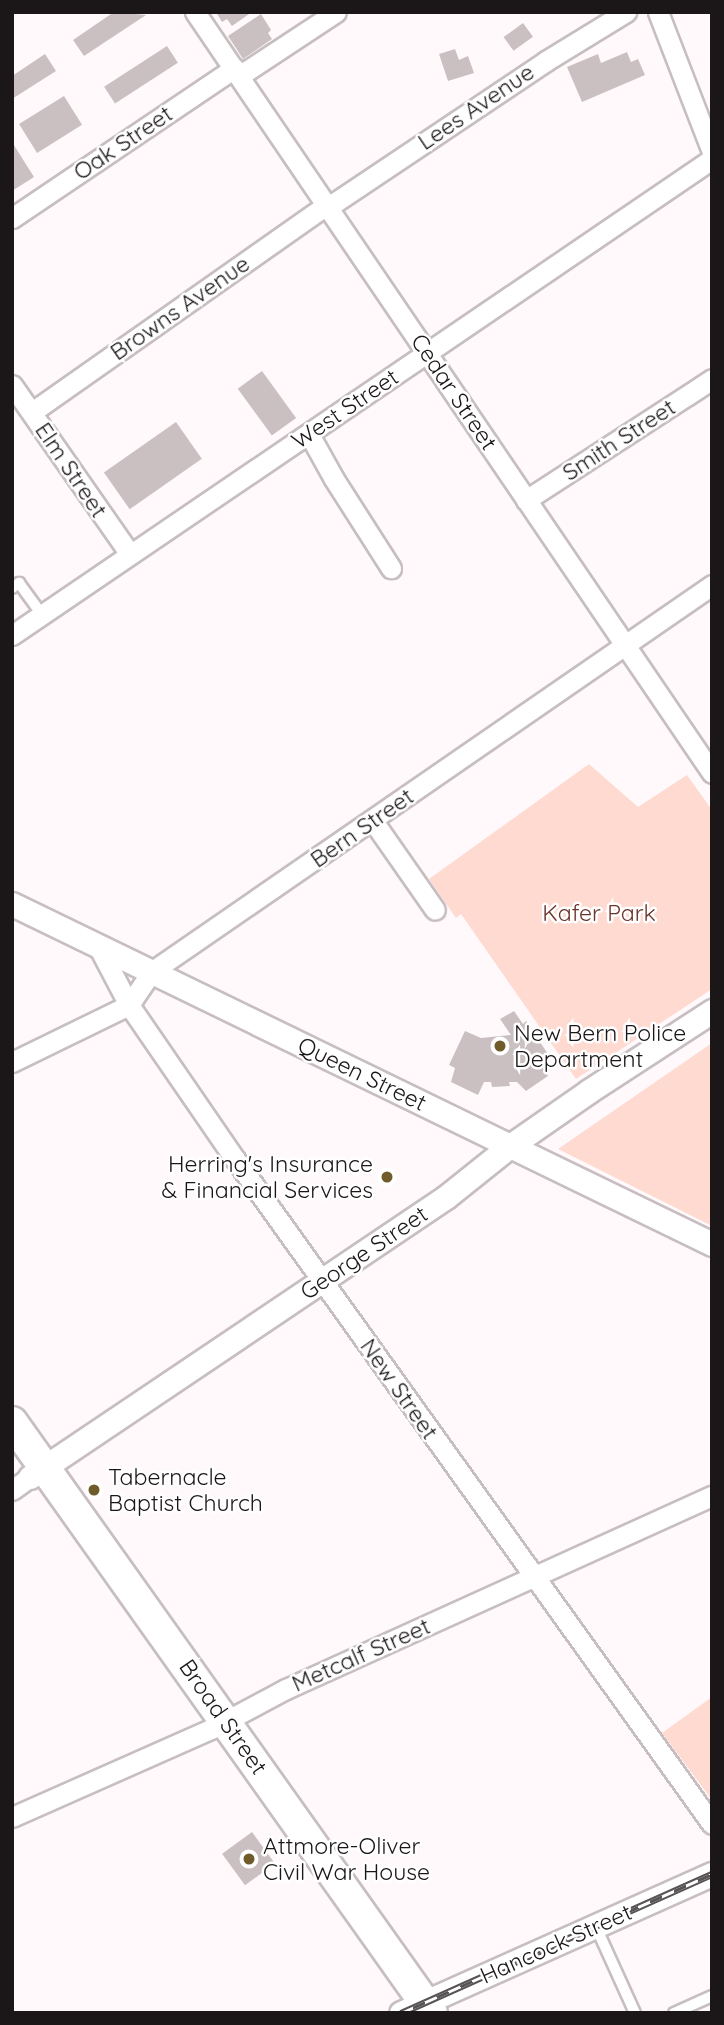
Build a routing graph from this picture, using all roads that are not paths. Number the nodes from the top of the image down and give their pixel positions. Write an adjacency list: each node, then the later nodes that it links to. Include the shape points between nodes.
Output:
1 (195, 12): 5 (street, Cedar Street)
2 (337, 12): 5 (street, Oak Street)
3 (626, 12): 8 (street, Lees Avenue)
4 (658, 12): 6 (street)
5 (236, 72): 8 (street, Cedar Street); 9 (street, Oak Street)
6 (712, 152)
7 (712, 159): 10 (street, West Street)
8 (328, 204): 10 (street, Cedar Street); 13 (street, Browns Avenue)
9 (12, 218)
10 (428, 353): 14 (street, West Street); 15 (street, Cedar Street)
11 (712, 379): 15 (street, Smith Street)
12 (14, 389): 13 (street, Elm Street)
13 (32, 412): 16 (street, Elm Street)
14 (309, 434): 16 (street, West Street); 17 (street)
15 (526, 500): 22 (street, Cedar Street)
16 (130, 554): 20 (street, West Street)
17 (391, 568)
18 (712, 585): 22 (street, Bern Street)
19 (12, 588): 20 (lane, via 19,583)
20 (42, 615): 21 (street, West Street)
21 (12, 635)
22 (625, 645): 23 (street, Cedar Street); 24 (street, Bern Street)
23 (712, 774)
24 (373, 821): 26 (street); 28 (street, Bern Street)
25 (12, 904): 27 (street, Queen Street)
26 (435, 910)
27 (98, 946): 28 (street, Queen Street); 29 (street, New Street)
28 (151, 972): 29 (street, Bern Street); 32 (street, Queen Street)
29 (129, 1005): 31 (street); 34 (street, New Street)
30 (712, 1012): 32 (street, George Street)
31 (12, 1062)
32 (510, 1146): 33 (street, Queen Street); 34 (street, George Street, via 446,1197)
33 (712, 1244)
34 (322, 1280): 37 (street, George Street); 39 (street, New Street)
35 (12, 1422): 37 (main road, Broad Street)
36 (12, 1452): 37 (main road, Broad Street)
37 (29, 1478): 40 (main road, Broad Street)
38 (712, 1496): 39 (street, Metcalf Street)
39 (534, 1574): 40 (street, Metcalf Street, via 286,1689); 42 (street, New Street)
40 (219, 1725): 41 (street, Metcalf Street); 46 (main road, Broad Street); 46 (main road, Broad Street, via 355,1935 384,1956 415,1998)
41 (12, 1817)
42 (712, 1824)
43 (712, 1874): 44 (street, Hancock Street)
44 (595, 1926): 46 (street, Hancock Street); 47 (lane)
45 (712, 1996): 48 (lane)
46 (414, 2011)
47 (635, 2013)
48 (674, 2013)

